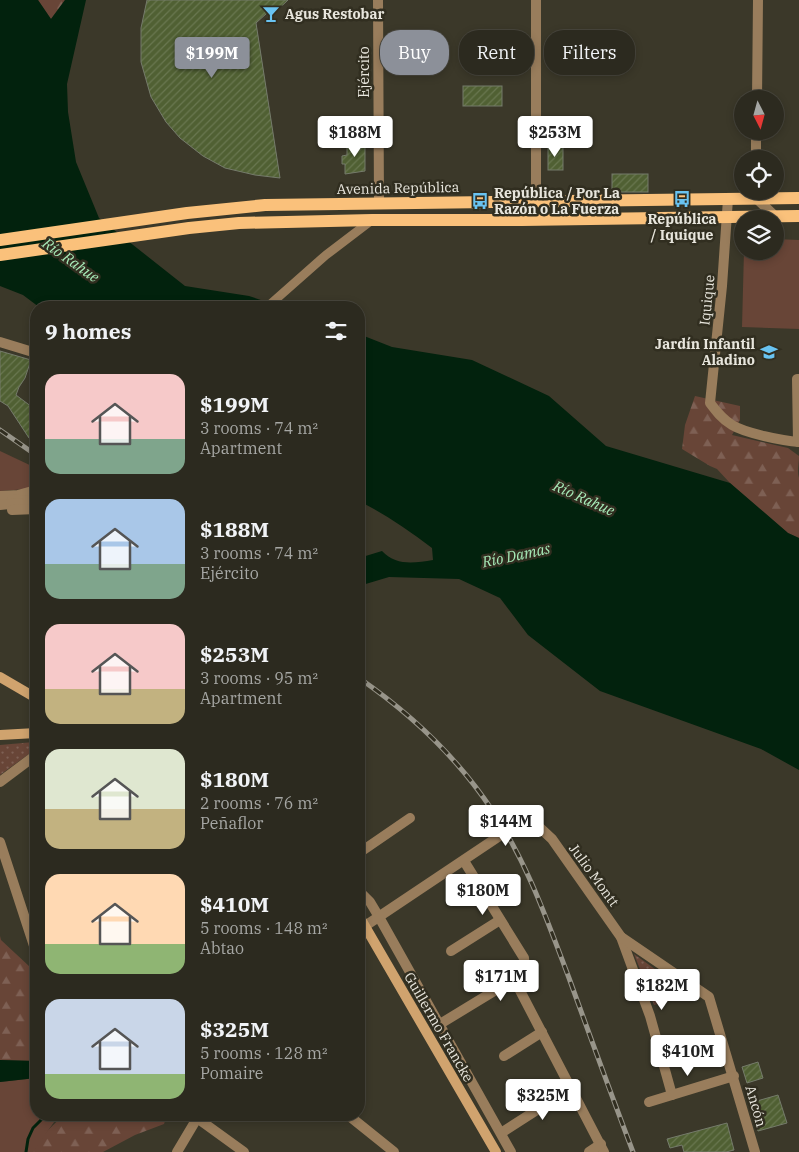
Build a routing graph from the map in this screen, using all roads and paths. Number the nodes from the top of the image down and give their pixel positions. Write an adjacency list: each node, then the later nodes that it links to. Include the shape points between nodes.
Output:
1 (378, 0): 11 (street, Ejército)
2 (536, 0): 10 (street)
3 (758, 0): 4 (street)
4 (757, 90)
5 (784, 197): 7 (main road, Avenida República)
6 (734, 198): 8 (main road, Avenida República)
7 (799, 198)
8 (728, 199): 10 (main road, Avenida República); 15 (street, Iquique)
9 (761, 200): 12 (street)
10 (536, 201): 11 (main road, Avenida República); 18 (street)
11 (379, 204): 19 (main road, Avenida República, via 265,205 210,210)
12 (770, 210)
13 (784, 216): 14 (main road)
14 (799, 216)
15 (728, 217): 16 (main road); 18 (main road); 25 (street, Iquique, via 710,403 733,426 781,441)
16 (734, 217)
17 (372, 220): 18 (main road); 20 (main road, via 239,223); 21 (street)
18 (522, 220)
19 (0, 240)
20 (0, 254)
21 (274, 301)
22 (0, 342): 23 (street)
23 (30, 351)
24 (799, 379): 25 (street)
25 (799, 442)
26 (30, 492): 27 (street)
27 (0, 496): 28 (street)
28 (30, 501)
29 (30, 502): 30 (street)
30 (0, 505)
31 (30, 509): 32 (street)
32 (0, 510)
33 (0, 677): 34 (main road)
34 (30, 694)
35 (30, 733): 36 (main road)
36 (0, 735)
37 (30, 760): 38 (street)
38 (0, 782)
39 (410, 818): 41 (street)
40 (0, 842): 47 (street)
41 (365, 849)
42 (464, 860): 44 (street, Julio Montt); 45 (street); 48 (street, Julio Montt, via 517,826 537,825 552,839)
43 (365, 897): 44 (street, Guillermo Francke)
44 (379, 916): 46 (street, Julio Montt); 51 (street, Guillermo Francke)
45 (500, 920): 49 (street); 50 (street, via 524,958 525,969)
46 (365, 926): 66 (main road, Guillermo Francke)
47 (30, 934)
48 (622, 937): 54 (street, Ancón, via 709,997); 56 (street, via 650,1016)
49 (451, 951)
50 (514, 979): 51 (street); 52 (street)
51 (440, 1024): 61 (street, Guillermo Francke)
52 (542, 1032): 53 (street); 55 (street)
53 (504, 1056)
54 (734, 1076): 56 (street); 69 (street, Ancón)
55 (571, 1088): 61 (street); 62 (street)
56 (672, 1095): 57 (street)
57 (649, 1102)
58 (195, 1121): 63 (street)
59 (204, 1121): 64 (street)
60 (355, 1121): 65 (street)
61 (501, 1133): 67 (street, Guillermo Francke)
62 (602, 1148): 68 (street)
63 (176, 1152)
64 (244, 1152)
65 (394, 1152)
66 (496, 1152)
67 (511, 1152)
68 (589, 1152)
69 (755, 1152)

